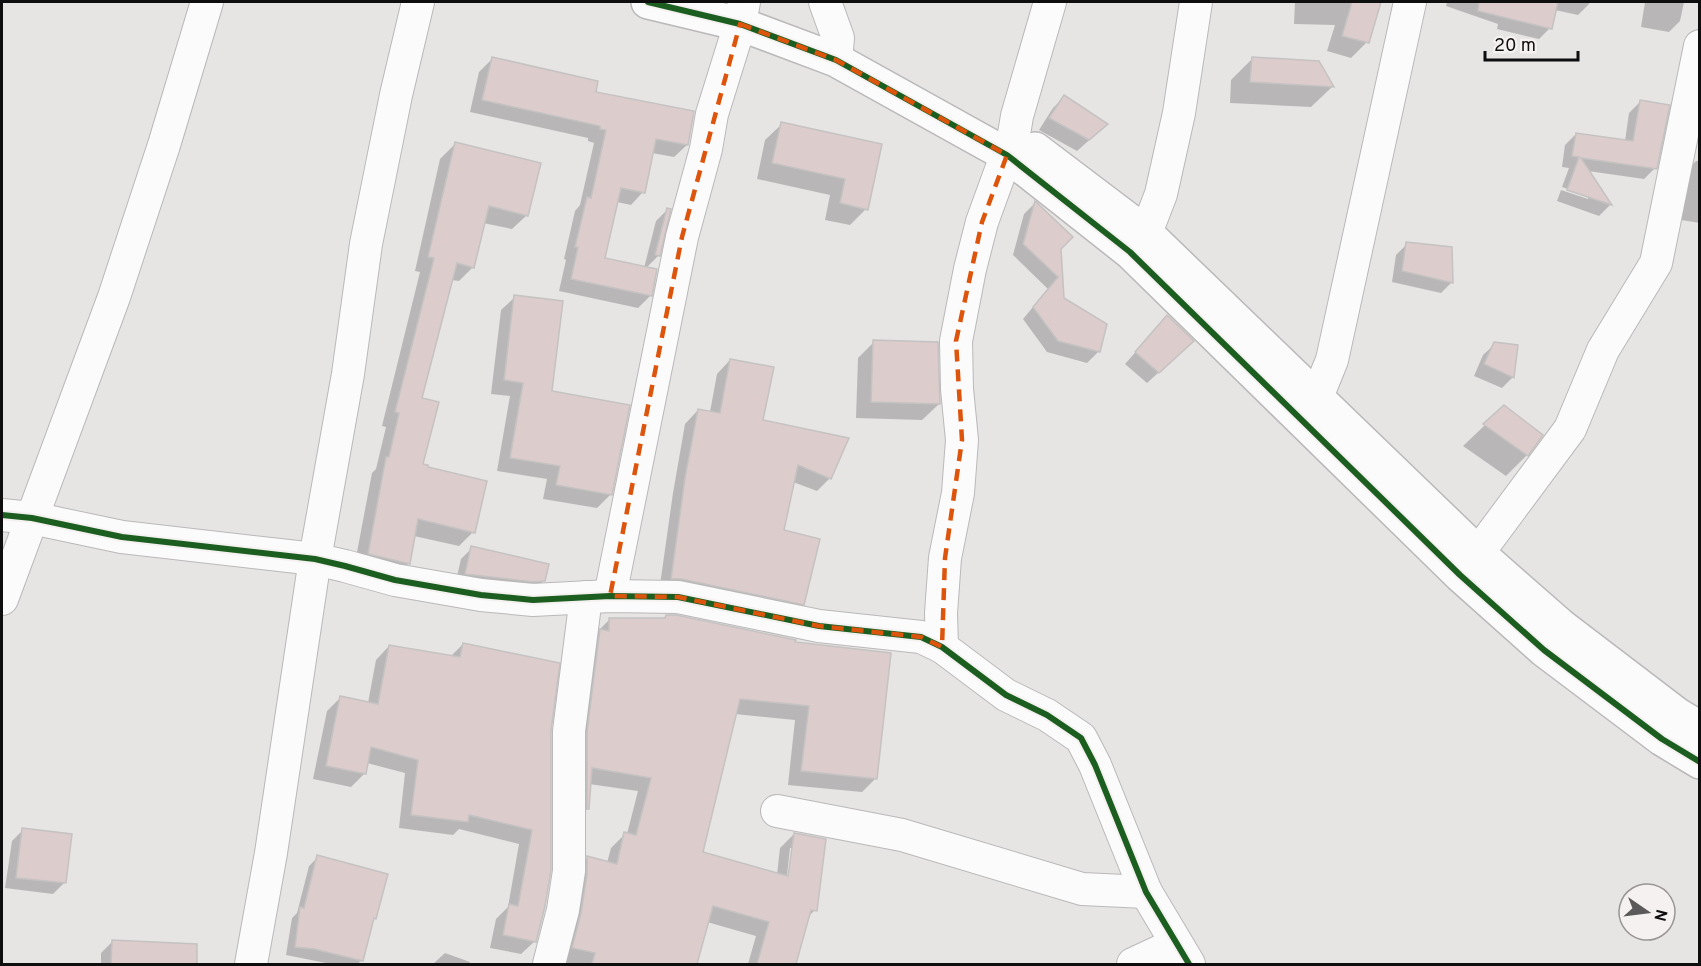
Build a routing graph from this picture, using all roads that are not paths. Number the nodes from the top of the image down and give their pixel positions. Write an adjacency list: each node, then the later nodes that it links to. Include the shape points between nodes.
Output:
1 (207, 2): 14 (street, via 114,297)
2 (418, 2): 15 (street, via 366,244 348,374)
3 (648, 2): 8 (street)
4 (825, 2): 10 (street)
5 (1050, 2): 11 (street)
6 (1196, 2): 12 (street, via 1179,113 1161,194)
7 (1410, 2): 13 (street, via 1332,360)
8 (742, 9): 10 (street); 17 (street, via 712,114)
9 (1700, 46): 16 (street, via 1656,263 1603,350 1570,429)
10 (837, 49): 11 (street)
11 (1010, 145): 12 (street); 16 (street); 19 (street, via 982,222 956,341 962,440 958,493 945,558)
12 (1146, 233): 13 (street)
13 (1317, 397): 16 (street)
14 (17, 516): 15 (street, via 122,537); 18 (street)
15 (315, 559): 17 (street, via 395,580 481,595 533,600); 25 (street, via 285,765)
16 (1469, 564): 20 (street); 21 (street, via 1545,650 1662,739)
17 (598, 596): 19 (street, via 678,597 819,626 921,637); 26 (street, via 569,731 569,871)
18 (2, 599)
19 (942, 647): 23 (street, via 1006,695 1047,715 1081,738)
20 (1700, 728)
21 (1700, 762)
22 (777, 811): 23 (street, via 902,835 1082,889)
23 (1146, 892): 24 (street)
24 (1183, 954): 27 (street)
25 (250, 964)
26 (549, 964)
27 (1133, 964)

